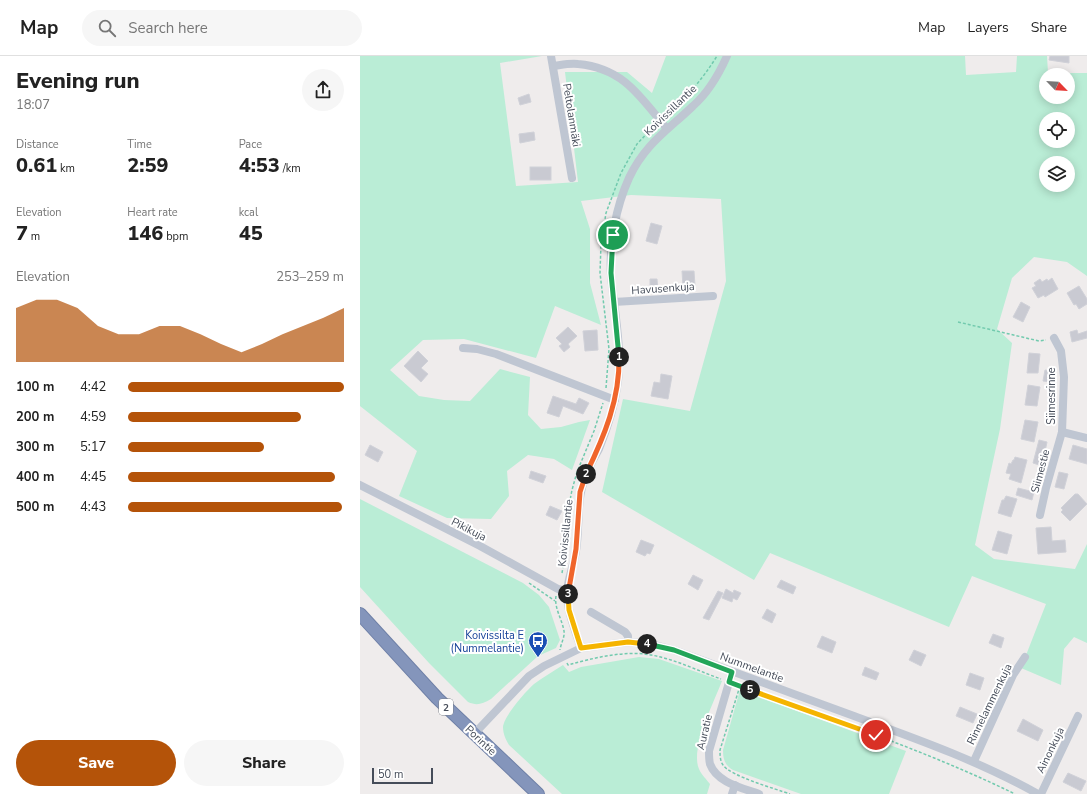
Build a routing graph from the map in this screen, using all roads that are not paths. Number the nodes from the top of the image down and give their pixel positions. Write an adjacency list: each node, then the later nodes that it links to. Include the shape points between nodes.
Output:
1 (551, 56): 3 (street, Peltolanmäki)
2 (727, 56): 4 (street, Koivissillantie, via 702,96)
3 (553, 66): 4 (street, via 576,64 601,68 616,76 632,87); 5 (street, Peltolanmäki)
4 (667, 129): 7 (street, Koivissillantie, via 653,141 639,160 629,178 620,204 613,235 611,273)
5 (572, 178)
6 (713, 296): 7 (street, Havusenkuja)
7 (614, 302): 10 (street, Koivissillantie, via 619,360)
8 (1054, 338): 11 (street, Siimesrinne, via 1061,351 1064,377)
9 (463, 348): 10 (street, via 496,354)
10 (615, 400): 15 (street, Koivissillantie, via 609,423 580,492 576,549)
11 (1062, 432): 12 (street); 14 (street, Siimestie)
12 (1087, 438)
13 (360, 486): 15 (street, Pikikuja, via 480,546 558,589)
14 (1040, 515)
15 (567, 591): 19 (street, Koivissillantie, via 569,610)
16 (590, 612): 18 (street, via 625,632)
17 (360, 614): 23 (highway, Porintie / 2, via 437,698)
18 (628, 642): 19 (street, Nummelantie); 21 (street, Nummelantie, via 674,650)
19 (581, 648): 23 (street, Nummelantie, via 529,676)
20 (1025, 657): 24 (street, Rinnelammenkuja, via 1013,675)
21 (732, 672): 24 (street, Nummelantie); 25 (street, Auratie, via 709,751 710,764 715,773)
22 (1078, 716): 29 (street, Ainonkuja)
23 (474, 734): 26 (highway, Porintie / 2)
24 (974, 761): 29 (street, Nummelantie)
25 (735, 785): 27 (street); 28 (street, Auratie)
26 (538, 794)
27 (732, 794)
28 (759, 794)
29 (1039, 794)

